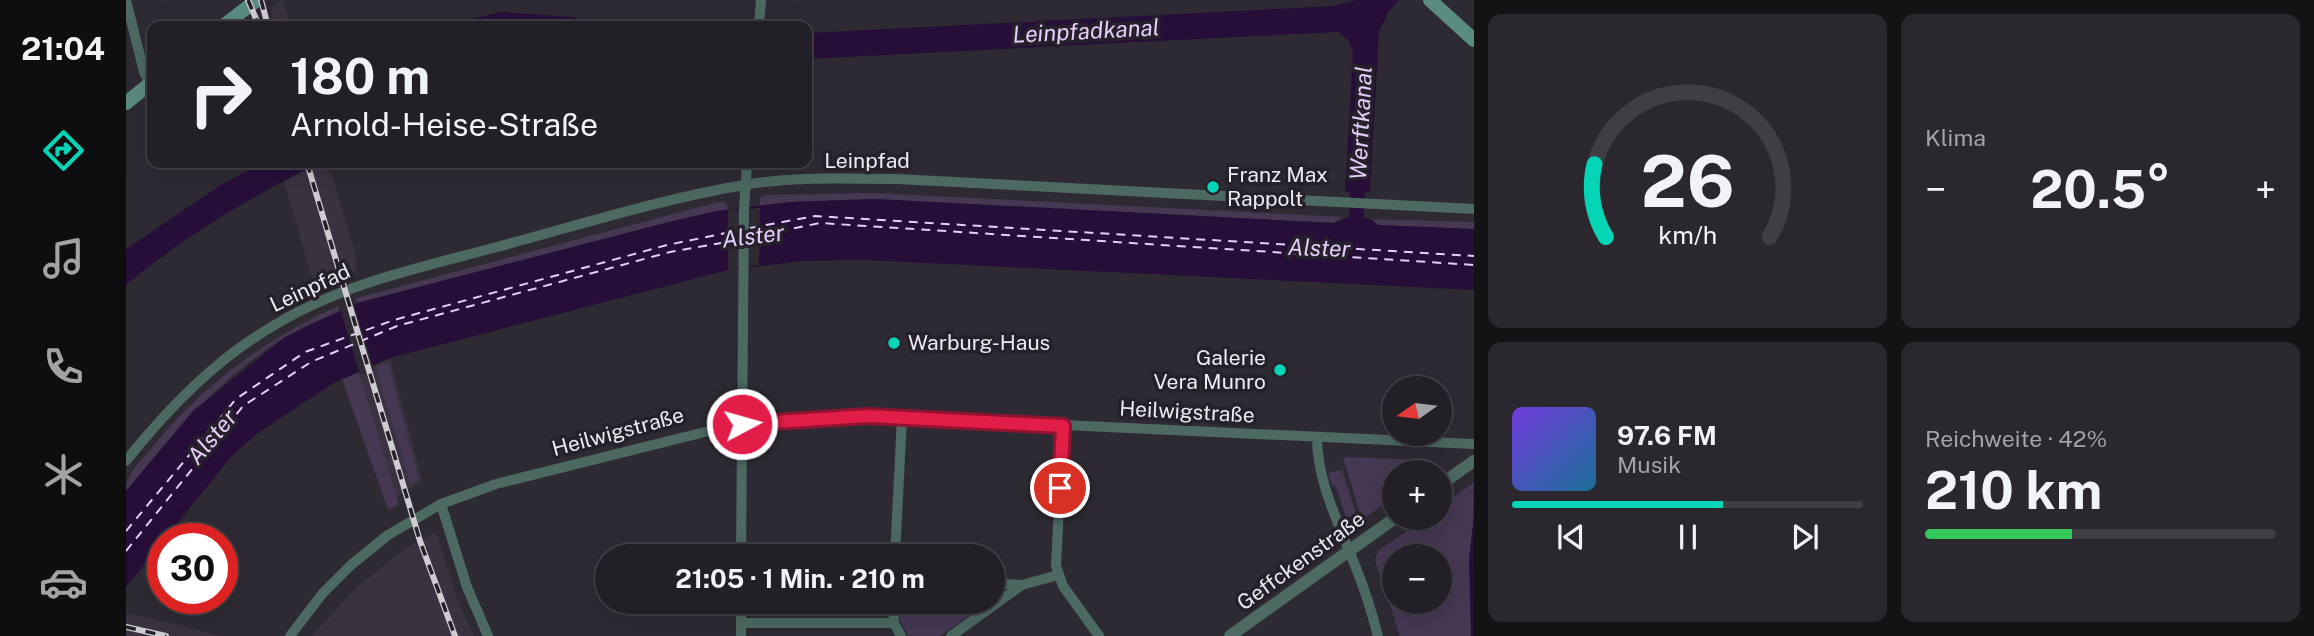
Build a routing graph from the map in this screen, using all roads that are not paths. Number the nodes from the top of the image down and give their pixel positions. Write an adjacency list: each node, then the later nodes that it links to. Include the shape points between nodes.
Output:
1 (126, 0): 8 (street)
2 (257, 0): 5 (main road)
3 (761, 0): 6 (street)
4 (1430, 0): 7 (main road)
5 (230, 21)
6 (759, 21)
7 (1474, 40)
8 (147, 77)
9 (147, 86): 10 (main road)
10 (126, 103)
11 (747, 168): 12 (street)
12 (745, 185): 13 (street, Leinpfad, via 897,179); 15 (street); 19 (street, Leinpfad, via 406,271 317,302 261,333 205,375)
13 (1474, 209)
14 (902, 418): 15 (street, Heilwigstraße); 16 (street, Heilwigstraße); 25 (street)
15 (742, 424): 22 (street, Heilwigstraße, via 688,433 496,484); 24 (street)
16 (1063, 426): 17 (street, Heilwigstraße); 27 (street)
17 (1317, 437): 18 (street, Heilwigstraße); 26 (street, via 1318,459)
18 (1474, 444)
19 (126, 461)
20 (1474, 461): 21 (street)
21 (1452, 477)
22 (442, 504): 34 (street, Heilwigstraße, via 388,535 351,565); 35 (street, via 467,587)
23 (1382, 527): 26 (street, Geffckenstraße)
24 (741, 544)
25 (896, 544)
26 (1349, 551): 40 (street, Geffckenstraße); 41 (street)
27 (1058, 575): 29 (street); 39 (street)
28 (1005, 584): 29 (street)
29 (1022, 585): 38 (street)
30 (741, 614): 32 (street)
31 (894, 614): 33 (street)
32 (741, 623): 33 (street); 36 (street)
33 (894, 623): 37 (street)
34 (290, 636)
35 (488, 636)
36 (740, 636)
37 (901, 636)
38 (951, 636)
39 (1100, 636)
40 (1230, 636)
41 (1378, 636)

